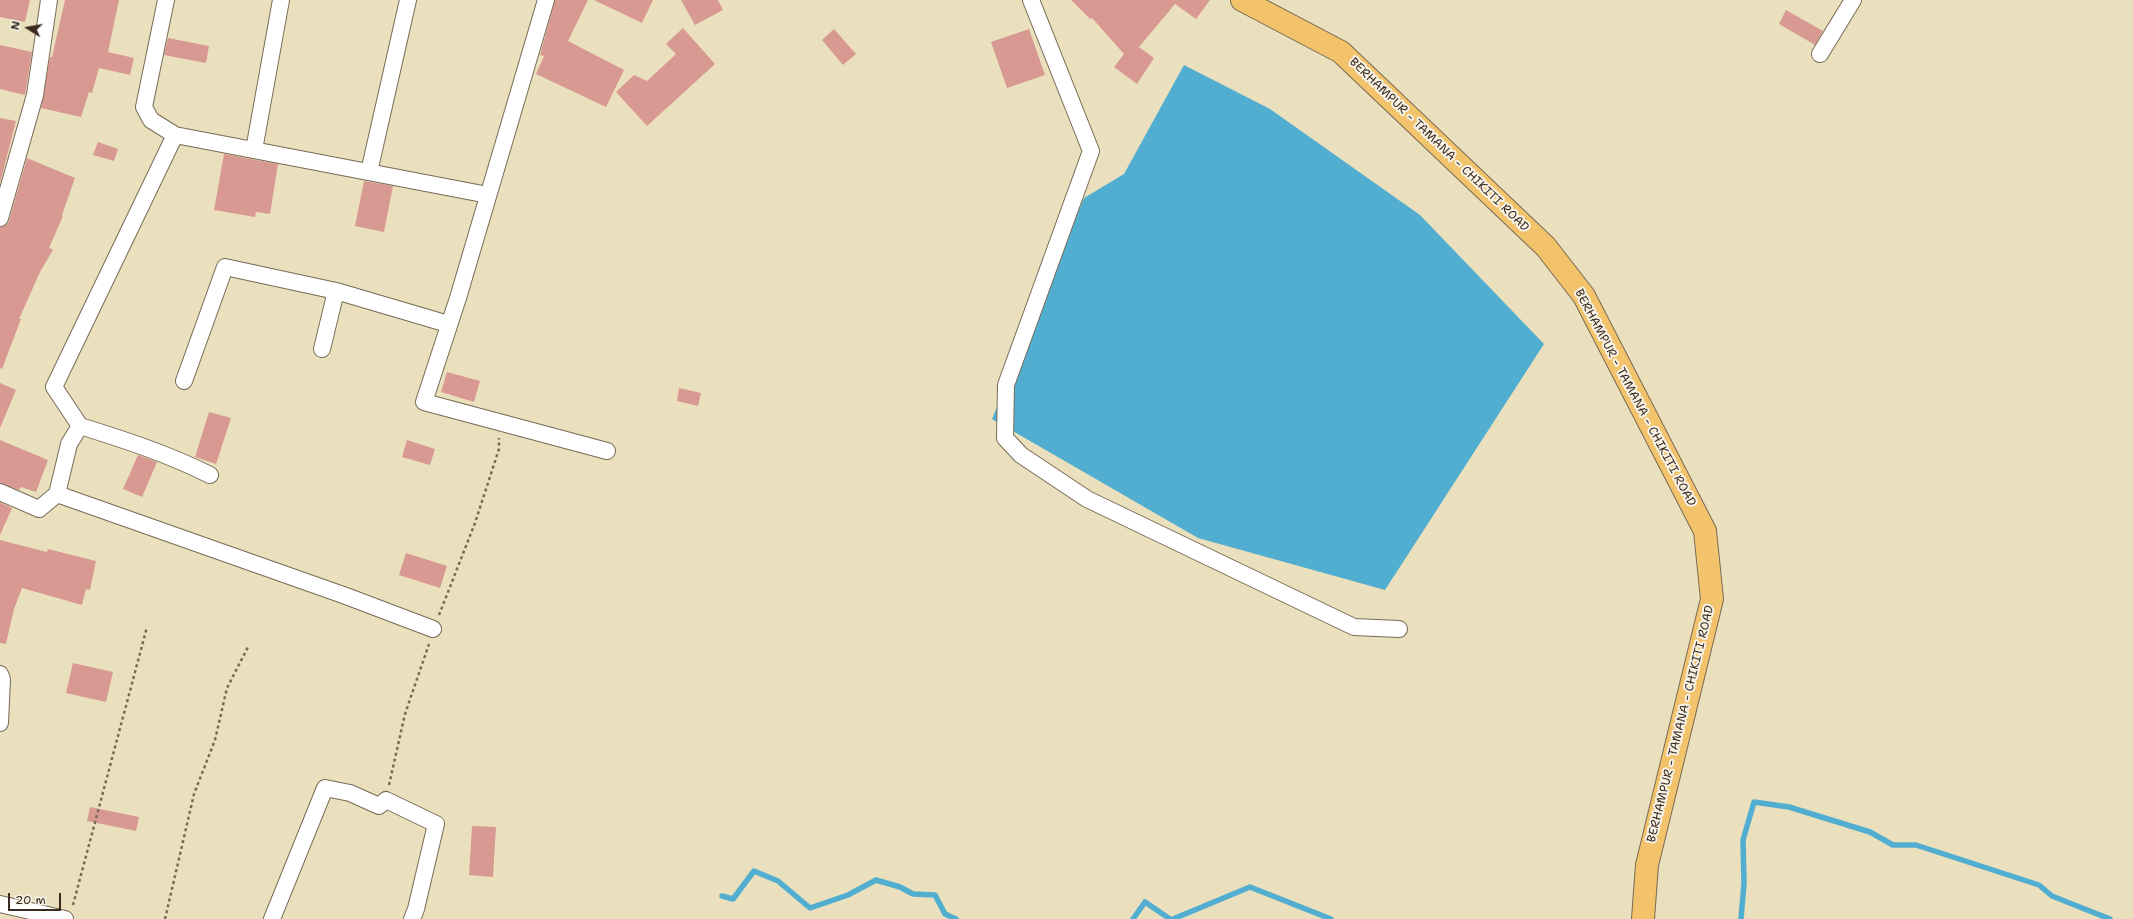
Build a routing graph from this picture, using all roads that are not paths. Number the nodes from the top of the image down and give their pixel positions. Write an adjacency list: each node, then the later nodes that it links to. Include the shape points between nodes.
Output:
1 (49, 0): 14 (street, via 35,95)
2 (166, 0): 10 (street, via 144,107 151,120)
3 (281, 0): 11 (street)
4 (408, 0): 12 (street)
5 (546, 0): 13 (street)
6 (1031, 0): 25 (street, via 1091,151 1006,385 1005,438 1021,455 1087,499 1354,627)
7 (1242, 0): 33 (main road, BERHAMPUR - TAMANA - CHIKITI ROAD, via 1341,52 1546,247 1584,296 1705,531 1712,599 1647,865)
8 (1853, 0): 9 (street)
9 (1820, 54)
10 (175, 135): 11 (street); 19 (street, via 54,387)
11 (254, 150): 12 (street)
12 (369, 172): 13 (street)
13 (488, 195): 16 (street)
14 (0, 218)
15 (336, 291): 16 (street); 17 (street); 18 (street, via 225,268)
16 (448, 324): 20 (street, via 424,402)
17 (322, 349)
18 (184, 381)
19 (80, 426): 21 (street, via 125,440); 23 (street, via 69,444)
20 (607, 451)
21 (210, 475)
22 (0, 492): 23 (street, via 39,509)
23 (57, 494): 24 (street)
24 (433, 629)
25 (1399, 629)
26 (0, 674): 27 (street)
27 (0, 723)
28 (0, 904): 29 (street)
29 (22, 914): 30 (street)
30 (68, 915)
31 (272, 919): 32 (street, via 325,788 350,793 379,806 386,800 436,824)
32 (412, 919)
33 (1643, 919)

